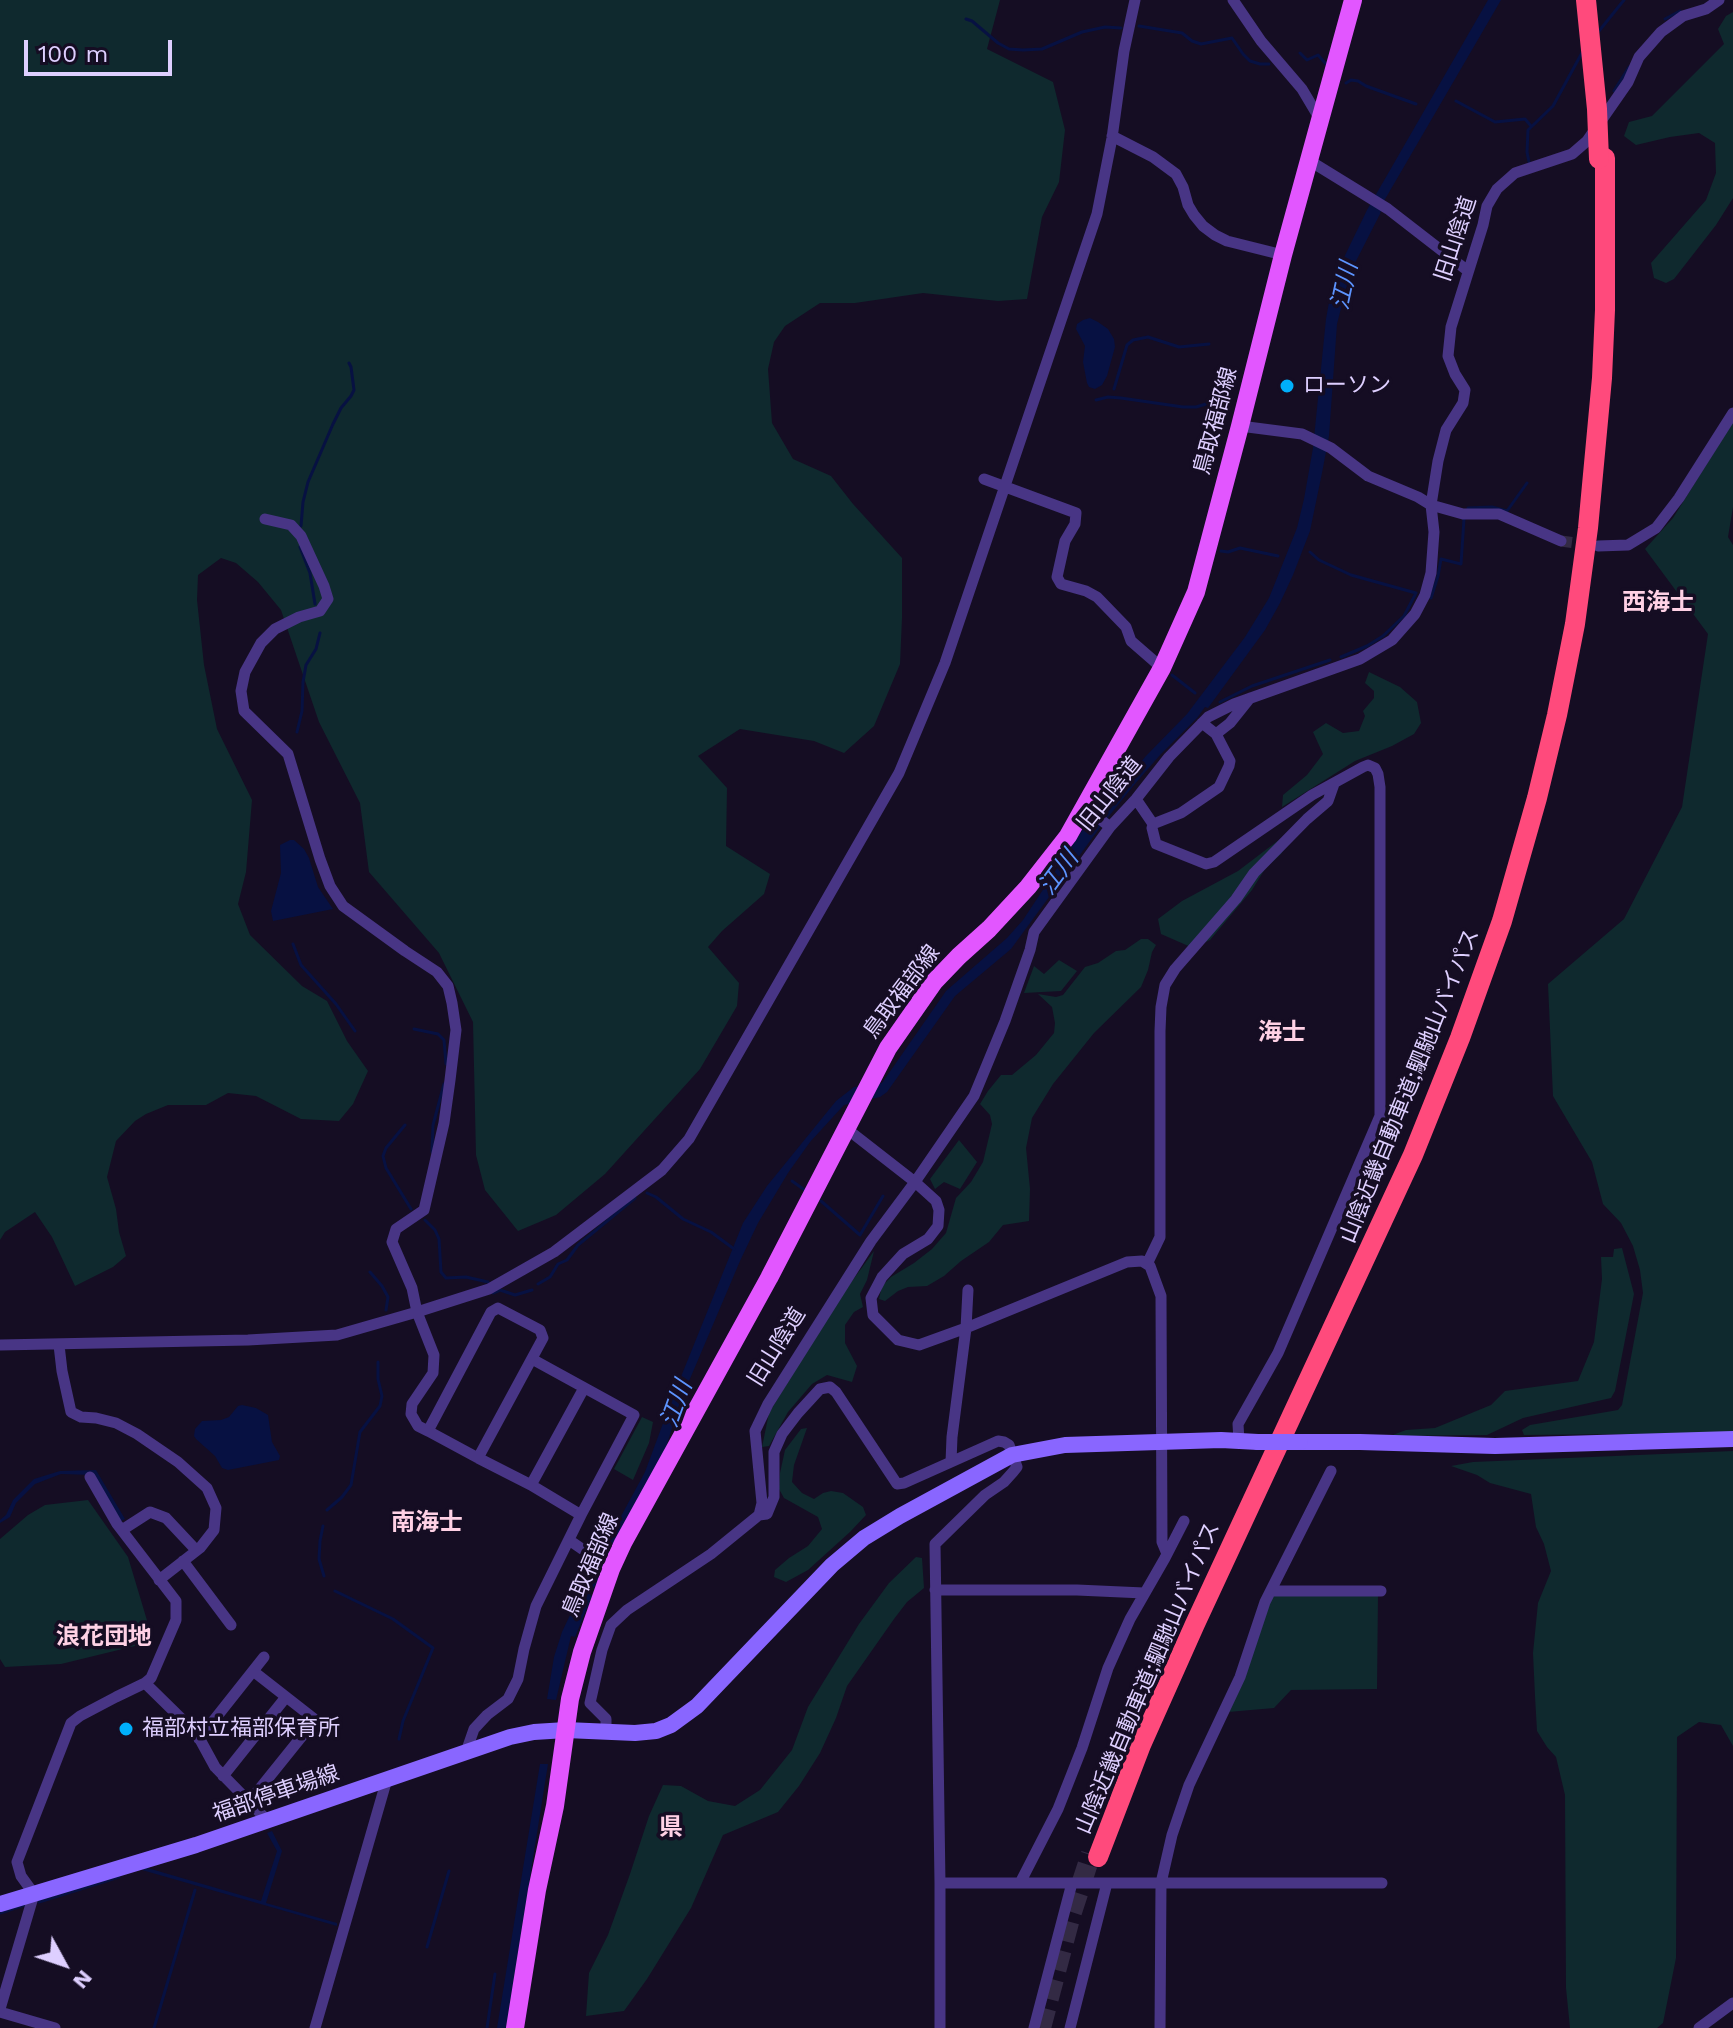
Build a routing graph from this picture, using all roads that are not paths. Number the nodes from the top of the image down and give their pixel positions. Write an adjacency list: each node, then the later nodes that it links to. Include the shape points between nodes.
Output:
1 (1135, 0): 8 (street)
2 (1233, 0): 7 (street)
3 (1353, 0): 7 (main road, 鳥取福部線)
4 (1586, 0): 9 (highway, 山陰近畿自動車道;駟馳山バイパス, bridge)
5 (1592, 0): 9 (highway, 山陰近畿自動車道;駟馳山バイパス, bridge, via 1603,108)
6 (1719, 0): 12 (street, 旧山陰道, via 1661,32 1639,57 1587,141 1572,154 1515,173 1497,189)
7 (1321, 121): 10 (main road, 鳥取福部線)
8 (1112, 136): 11 (street, via 1176,174 1194,215 1215,235); 16 (street, via 1097,214)
9 (1602, 159): 79 (highway, 山陰近畿自動車道;駟馳山バイパス, via 1602,378 1588,528 1557,715 1502,921 1413,1155)
10 (1310, 161): 11 (main road, 鳥取福部線); 12 (street, via 1388,209)
11 (1283, 255): 14 (main road, 鳥取福部線)
12 (1468, 271): 17 (street, 旧山陰道, via 1448,356 1465,390 1463,403 1446,430)
13 (1733, 413): 20 (street, via 1656,528 1628,545)
14 (1240, 426): 17 (street, via 1302,434 1368,476); 21 (main road, 鳥取福部線, via 1196,592)
15 (984, 479): 16 (street)
16 (1004, 485): 21 (street, via 1076,513 1057,577 1061,584 1097,597 1126,627 1131,641); 34 (street, via 945,663 899,773 689,1139 662,1170 554,1252 489,1289)
17 (1431, 505): 19 (street, via 1463,514 1499,514); 22 (street, 旧山陰道, via 1431,573 1425,595 1404,628 1360,659)
18 (265, 519): 34 (street, via 291,525 301,536 328,599 320,611 275,629 261,643 245,672 244,711 288,754 320,859 343,906 437,972 452,1003 456,1030 450,1080 424,1210 396,1229 392,1242)
19 (1561, 541)
20 (1598, 546)
21 (1162, 668): 27 (main road, 鳥取福部線)
22 (1250, 698): 23 (street, 旧山陰道); 24 (street)
23 (1202, 723): 24 (street); 26 (street, 旧山陰道)
24 (1216, 734): 28 (street, via 1230,761 1219,787 1181,813)
25 (1334, 784): 28 (street, via 1211,864 1156,844); 32 (street, via 1328,801 1254,873 1165,985 1160,1031 1160,1237); 42 (street, via 1368,765 1375,768 1380,787 1380,1116 1278,1353 1238,1424)
26 (1136, 799): 28 (street); 29 (street, 旧山陰道)
27 (1089, 810): 29 (street); 30 (main road, 鳥取福部線, via 1028,887 934,982 888,1048)
28 (1153, 824)
29 (1108, 826): 31 (street, 旧山陰道, via 1034,932 974,1096)
30 (847, 1129): 31 (street); 58 (main road, 鳥取福部線)
31 (915, 1182): 35 (street, via 936,1201 938,1226 882,1277 871,1298 873,1315 898,1340 919,1345); 51 (street, 旧山陰道, via 871,1241 755,1431)
32 (1147, 1264): 35 (street, via 1127,1262); 43 (street, via 1161,1296)
33 (968, 1290): 35 (street)
34 (417, 1312): 37 (street, via 337,1335); 40 (street, via 434,1355 433,1373 411,1414)
35 (966, 1328): 46 (street)
36 (0, 1345): 37 (street)
37 (59, 1345): 55 (street, via 71,1412 137,1434 207,1488 216,1508 214,1530)
38 (532, 1359): 39 (street); 40 (street, via 543,1338 540,1330 498,1308 491,1312); 45 (street)
39 (584, 1388): 49 (street); 50 (street, via 634,1415)
40 (428, 1431): 45 (street)
41 (1733, 1439): 42 (street, bridge, via 1495,1446)
42 (1239, 1441): 43 (street)
43 (1161, 1442): 44 (street, via 1065,1445); 56 (street, via 1162,1542)
44 (1012, 1455): 46 (street, via 1009,1445 998,1441); 60 (street, via 1017,1467 1013,1472 935,1544); 72 (street, via 864,1538 780,1617 706,1698 671,1725 656,1731)
45 (478, 1458): 49 (street)
46 (951, 1462): 51 (street, via 897,1484 836,1392 820,1389 782,1434 774,1452 774,1497 767,1514)
47 (1331, 1471): 61 (street)
48 (90, 1477): 53 (street)
49 (531, 1485): 50 (street)
50 (581, 1515): 54 (street)
51 (759, 1515): 72 (street, via 611,1625 590,1703 606,1719)
52 (1184, 1521): 56 (street)
53 (122, 1530): 55 (street, via 150,1512 166,1518); 59 (street)
54 (569, 1540): 58 (street); 74 (street, via 536,1606 518,1679 508,1699 474,1729)
55 (196, 1550): 57 (street)
56 (1167, 1554): 63 (street)
57 (183, 1561): 59 (street); 64 (street)
58 (611, 1569): 70 (main road, 鳥取福部線, via 582,1652)
59 (159, 1580): 67 (street, via 176,1601 176,1620)
60 (935, 1590): 63 (street); 80 (street)
61 (1272, 1591): 62 (street); 84 (street, via 1240,1677 1189,1785)
62 (1381, 1591)
63 (1144, 1593): 81 (street, via 1108,1668 1058,1809)
64 (231, 1625)
65 (264, 1657): 66 (street)
66 (253, 1671): 68 (street); 73 (street)
67 (145, 1683): 73 (street); 86 (street, via 71,1723 17,1862)
68 (286, 1697): 69 (street); 75 (street)
69 (315, 1720): 71 (street); 77 (street)
70 (566, 1730): 72 (street); 74 (street, 福部停車場線, via 510,1737); 92 (main road, 鳥取福部線)
71 (331, 1732)
72 (606, 1732)
73 (199, 1739): 75 (street)
74 (466, 1752): 76 (street, 福部停車場線)
75 (223, 1776): 77 (street)
76 (387, 1779): 78 (street, 福部停車場線); 91 (street)
77 (249, 1802): 78 (street)
78 (267, 1820): 86 (street, 福部停車場線)
79 (1094, 1855)
80 (940, 1883): 81 (street); 93 (street)
81 (1020, 1883): 82 (street)
82 (1072, 1883): 83 (street); 94 (street)
83 (1107, 1883): 84 (street); 95 (street)
84 (1161, 1883): 85 (street); 96 (street)
85 (1382, 1883)
86 (34, 1894): 87 (street, 福部停車場線); 89 (street)
87 (0, 1904)
88 (1733, 2003): 97 (street)
89 (0, 2011): 90 (street)
90 (55, 2028)
91 (315, 2028)
92 (515, 2028)
93 (940, 2028)
94 (1034, 2028)
95 (1070, 2028)
96 (1160, 2028)
97 (1699, 2028)

